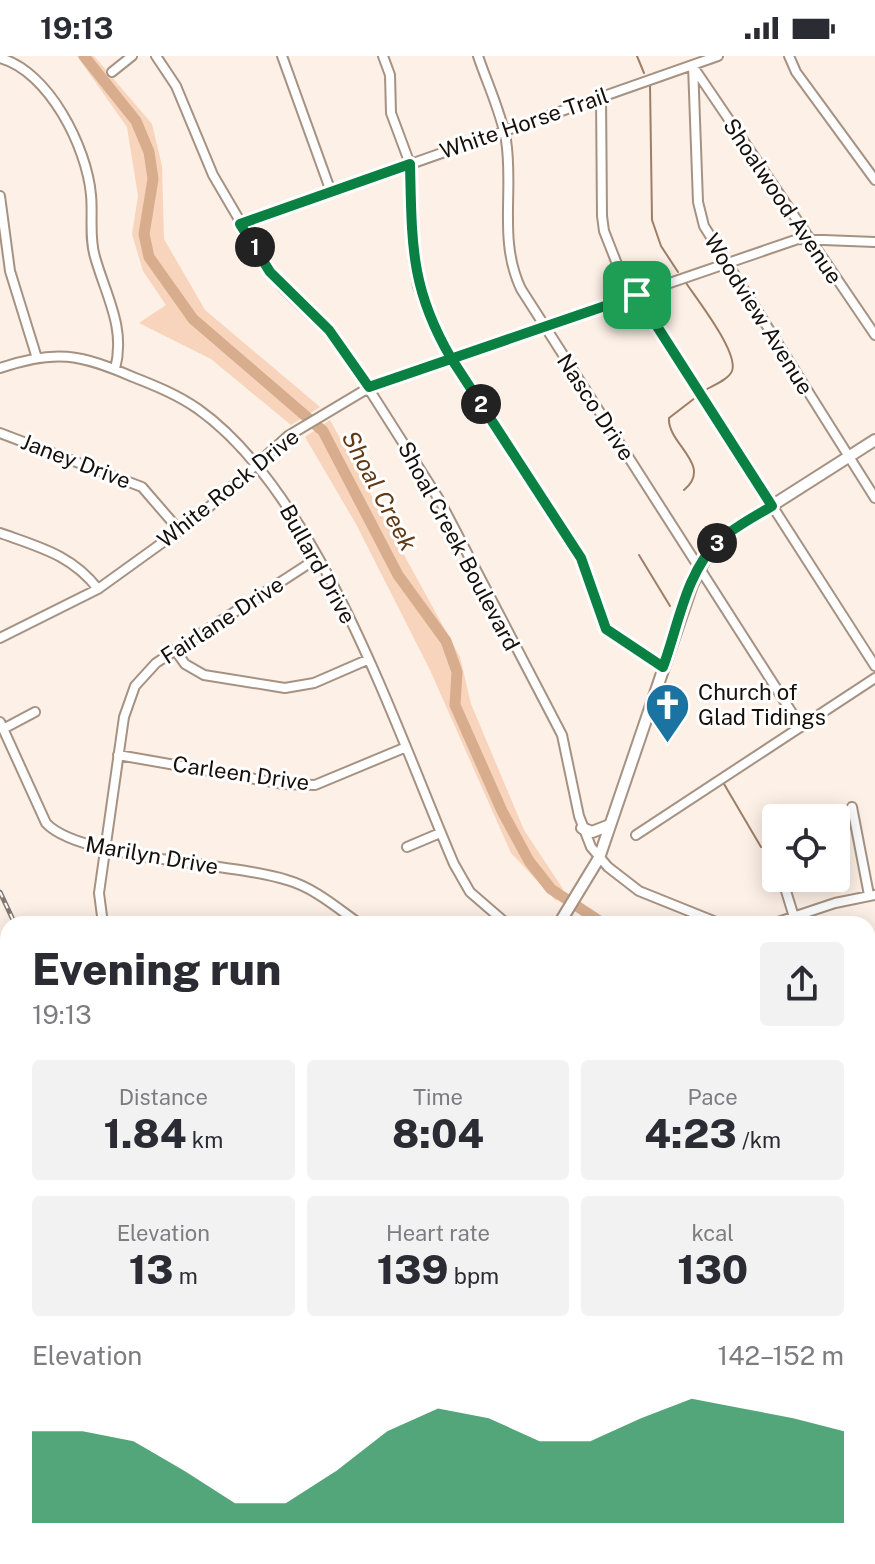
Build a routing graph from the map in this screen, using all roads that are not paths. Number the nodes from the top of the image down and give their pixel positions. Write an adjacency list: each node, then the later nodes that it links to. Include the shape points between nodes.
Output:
1 (132, 56): 10 (street)
2 (156, 56): 17 (street, Shoal Creek Boulevard, via 184,100 213,175)
3 (282, 56): 15 (street)
4 (383, 56): 13 (street, via 390,75 391,113)
5 (478, 56): 12 (street, Nasco Drive)
6 (718, 56): 9 (street, White Horse Trail)
7 (789, 56): 14 (street)
8 (0, 58): 27 (street, via 21,67 57,107 85,163 94,253 120,333)
9 (693, 65): 11 (street, White Horse Trail); 18 (street, Shoalwood Avenue); 20 (street, Woodview Avenue, via 700,214)
10 (112, 72)
11 (601, 96): 12 (street, White Horse Trail); 21 (street, via 604,231)
12 (504, 130): 13 (street, White Horse Trail); 22 (street, Nasco Drive, via 511,267)
13 (410, 164): 15 (street, White Horse Trail); 25 (street, via 418,286)
14 (875, 180)
15 (330, 189): 17 (street, White Horse Trail)
16 (0, 196): 24 (street, via 10,271)
17 (240, 224): 28 (street, Shoal Creek Boulevard, via 270,272 329,330)
18 (808, 237): 19 (street, White Rock Drive); 20 (street, White Rock Drive); 23 (street, Shoalwood Avenue)
19 (875, 242)
20 (725, 264): 21 (street, White Rock Drive); 31 (street, Woodview Avenue)
21 (637, 295): 22 (street, White Rock Drive); 34 (street)
22 (544, 326): 25 (street, White Rock Drive); 38 (street, Nasco Drive)
23 (875, 335)
24 (36, 355): 26 (street, Bullard Drive); 27 (street, Bullard Drive, via 62,354)
25 (451, 358): 28 (street, White Rock Drive); 44 (street, via 581,558 606,629)
26 (0, 368)
27 (115, 369): 32 (street, Bullard Drive, via 201,411)
28 (369, 387): 32 (street, White Rock Drive, via 301,428); 53 (street, Shoal Creek Boulevard, via 440,501 556,720)
29 (0, 433): 35 (street, Janey Drive, via 142,487)
30 (875, 440): 31 (main road)
31 (849, 457): 33 (street, Woodview Avenue); 34 (main road)
32 (255, 464): 35 (street, White Rock Drive); 37 (street, Bullard Drive, via 276,489)
33 (875, 498)
34 (772, 506): 38 (main road, via 718,542); 43 (street)
35 (180, 531): 39 (street, White Rock Drive)
36 (0, 533): 39 (street, via 64,556)
37 (316, 559): 41 (street, Fairlane Drive); 42 (street, Bullard Drive, via 342,600)
38 (699, 569): 44 (main road); 48 (street, Nasco Drive)
39 (98, 589): 40 (street, White Rock Drive)
40 (0, 638)
41 (175, 650): 42 (street, via 185,664 204,675 285,688 314,683); 50 (street, Fairlane Drive, via 135,686)
42 (367, 660): 49 (street, Bullard Drive)
43 (875, 666)
44 (663, 667): 52 (main road)
45 (875, 678): 48 (street)
46 (35, 712): 47 (street)
47 (2, 726): 57 (street, Marilyn Drive, via 46,823 67,839)
48 (801, 727): 55 (street)
49 (404, 748): 50 (street, Carleen Drive, via 315,785); 54 (street, Bullard Drive)
50 (118, 755): 57 (street, Fairlane Drive)
51 (852, 807): 60 (street)
52 (610, 825): 53 (main road, via 592,832); 58 (main road)
53 (582, 828): 58 (street, Shoal Creek Boulevard)
54 (440, 833): 56 (street); 63 (street, Bullard Drive, via 470,892)
55 (636, 835)
56 (407, 847)
57 (105, 848): 61 (street, Fairlane Drive); 62 (street, Marilyn Drive, via 283,878)
58 (599, 858): 64 (main road); 65 (street, Shoal Creek Boulevard, via 649,897)
59 (786, 892): 66 (street)
60 (872, 895): 67 (street)
61 (102, 916)
62 (349, 916)
63 (498, 916)
64 (565, 916)
65 (700, 916)
66 (794, 916)
67 (798, 916)

